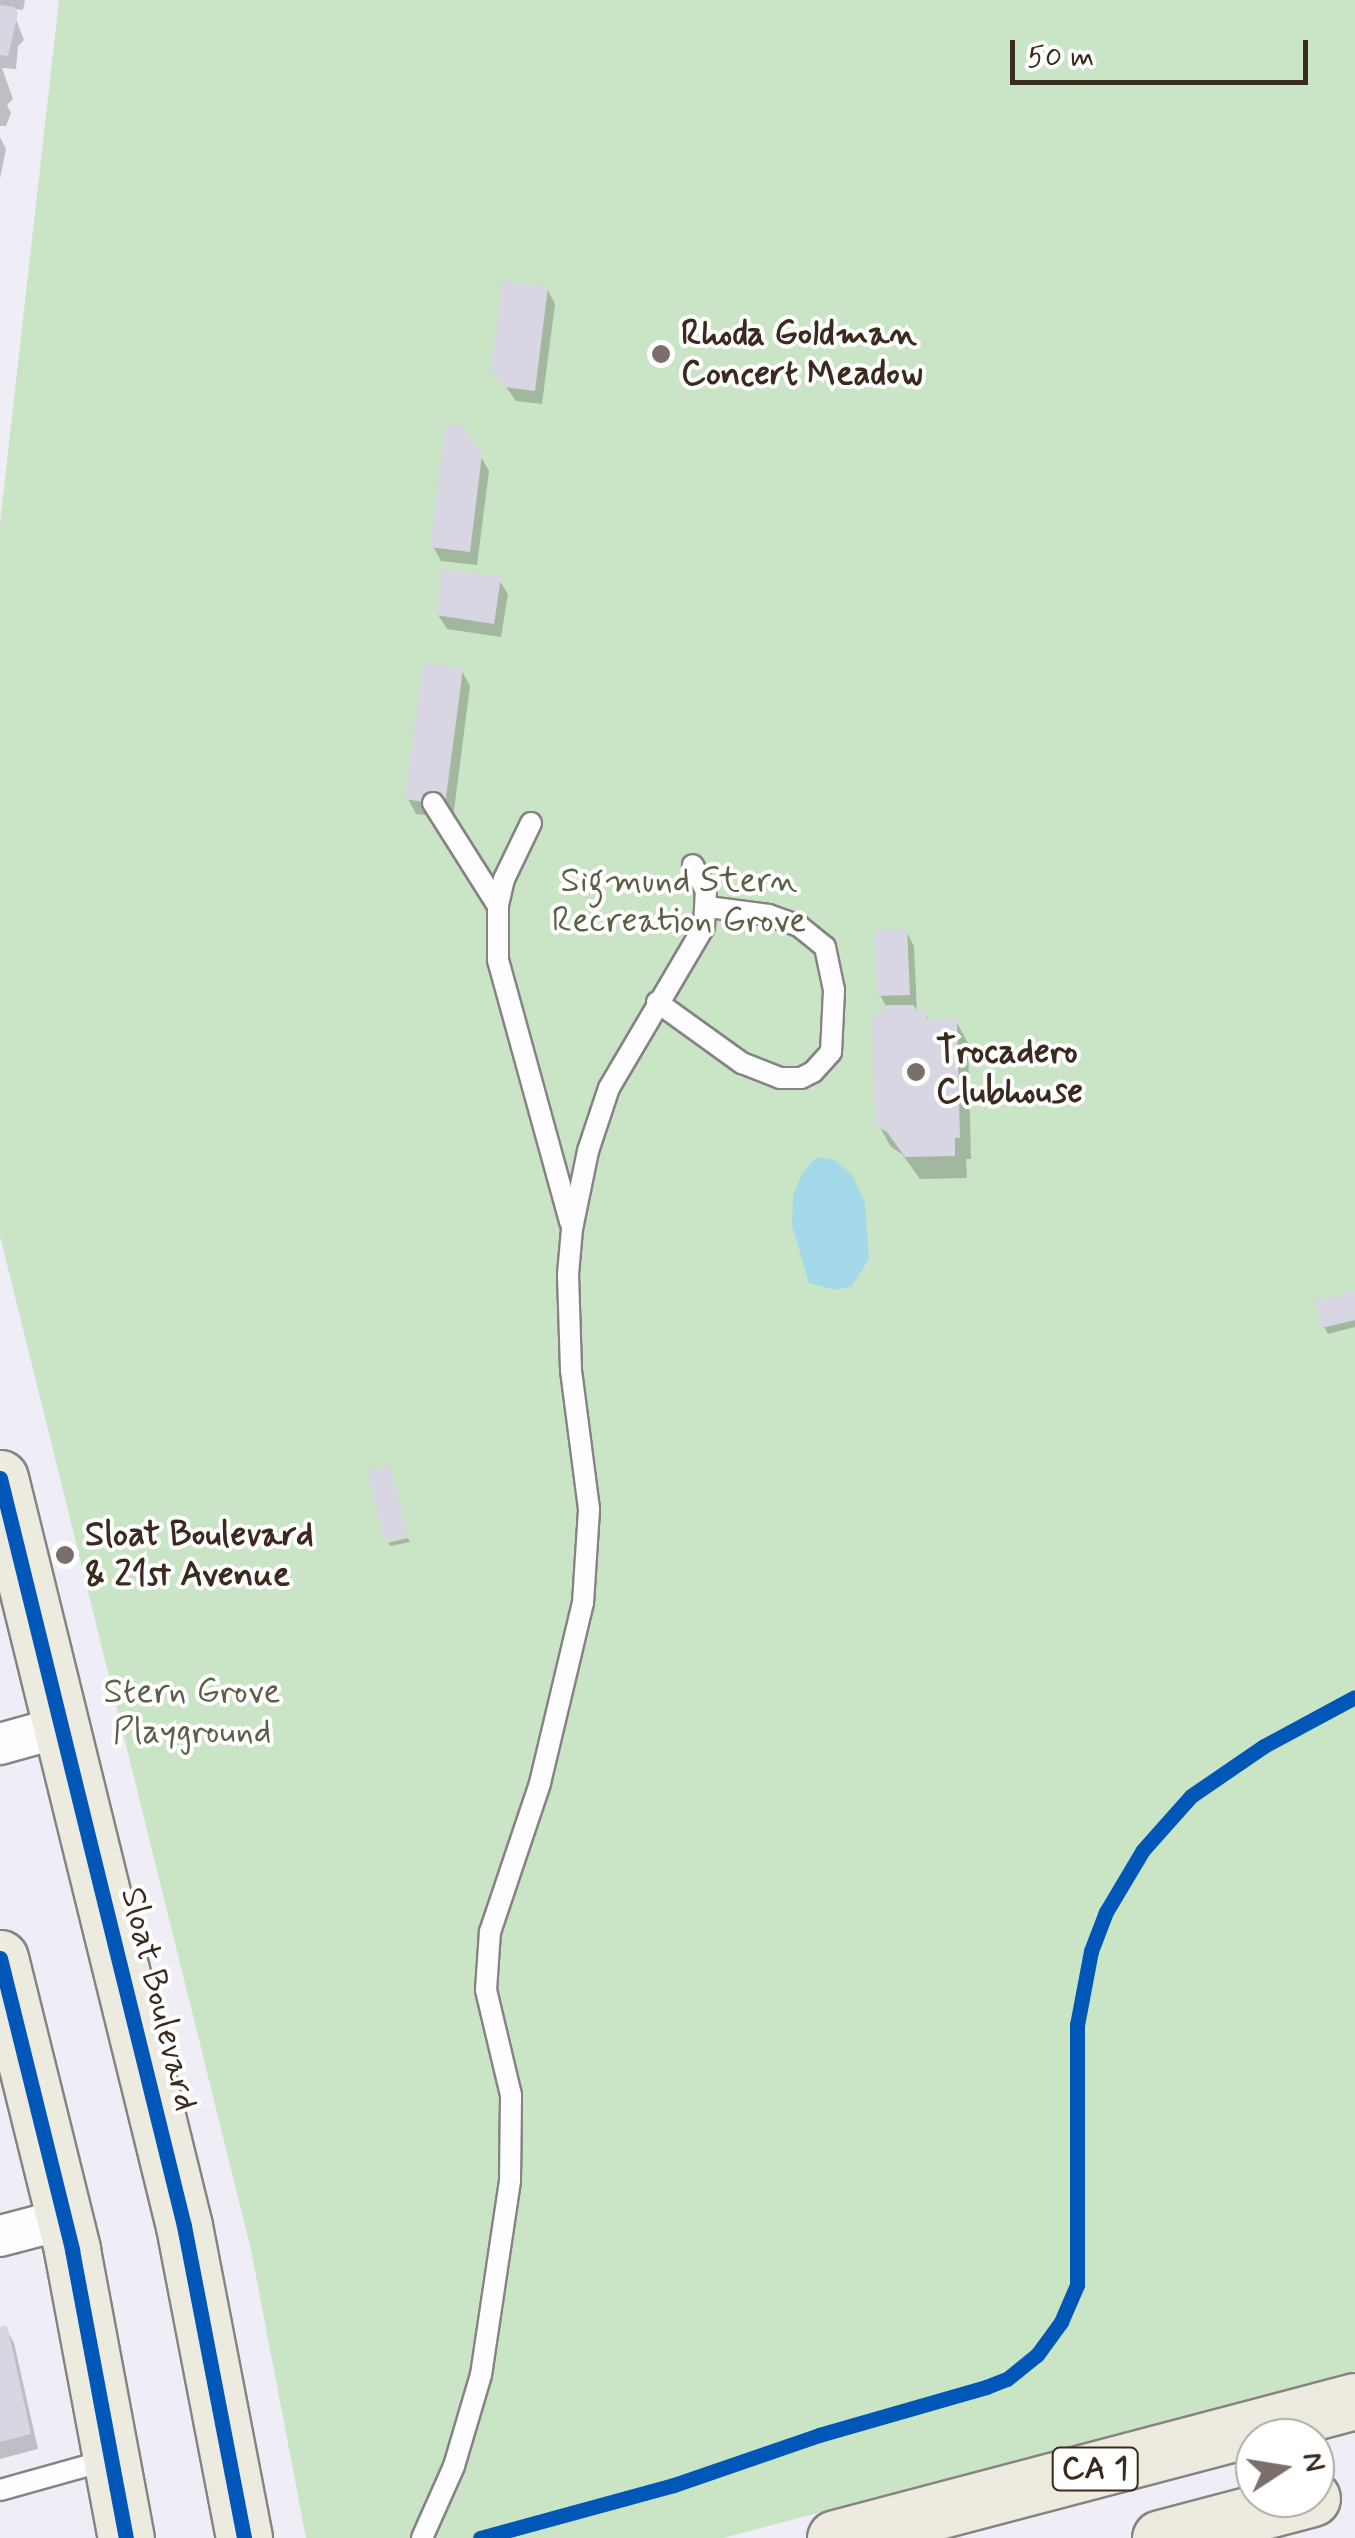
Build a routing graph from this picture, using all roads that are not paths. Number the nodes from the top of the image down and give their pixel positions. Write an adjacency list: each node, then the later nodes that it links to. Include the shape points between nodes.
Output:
1 (433, 803): 4 (lane)
2 (531, 823): 4 (lane)
3 (692, 865): 5 (lane)
4 (498, 906): 7 (lane, via 503,984)
5 (708, 907): 6 (lane, via 696,946); 6 (lane, via 768,915 799,926 825,948 834,990 831,1052 814,1072 780,1078 742,1063)
6 (657, 1002): 7 (lane, via 596,1120)
7 (572, 1229): 21 (lane, via 570,1354 589,1509 583,1603 540,1782 490,1932 486,1990 511,2095 510,2180 481,2375 454,2466)
8 (0, 1478): 9 (main road, Sloat Boulevard)
9 (61, 1728): 10 (street); 20 (main road, Sloat Boulevard, via 184,2226)
10 (0, 1744)
11 (2, 1974): 12 (main road)
12 (65, 2218): 13 (street); 15 (main road)
13 (0, 2236)
14 (1355, 2401): 22 (main road, CA 1)
15 (113, 2459): 16 (lane); 19 (main road)
16 (0, 2490)
17 (1242, 2518): 18 (main road)
18 (1177, 2536)
19 (126, 2538)
20 (244, 2538)
21 (422, 2538)
22 (834, 2538)

